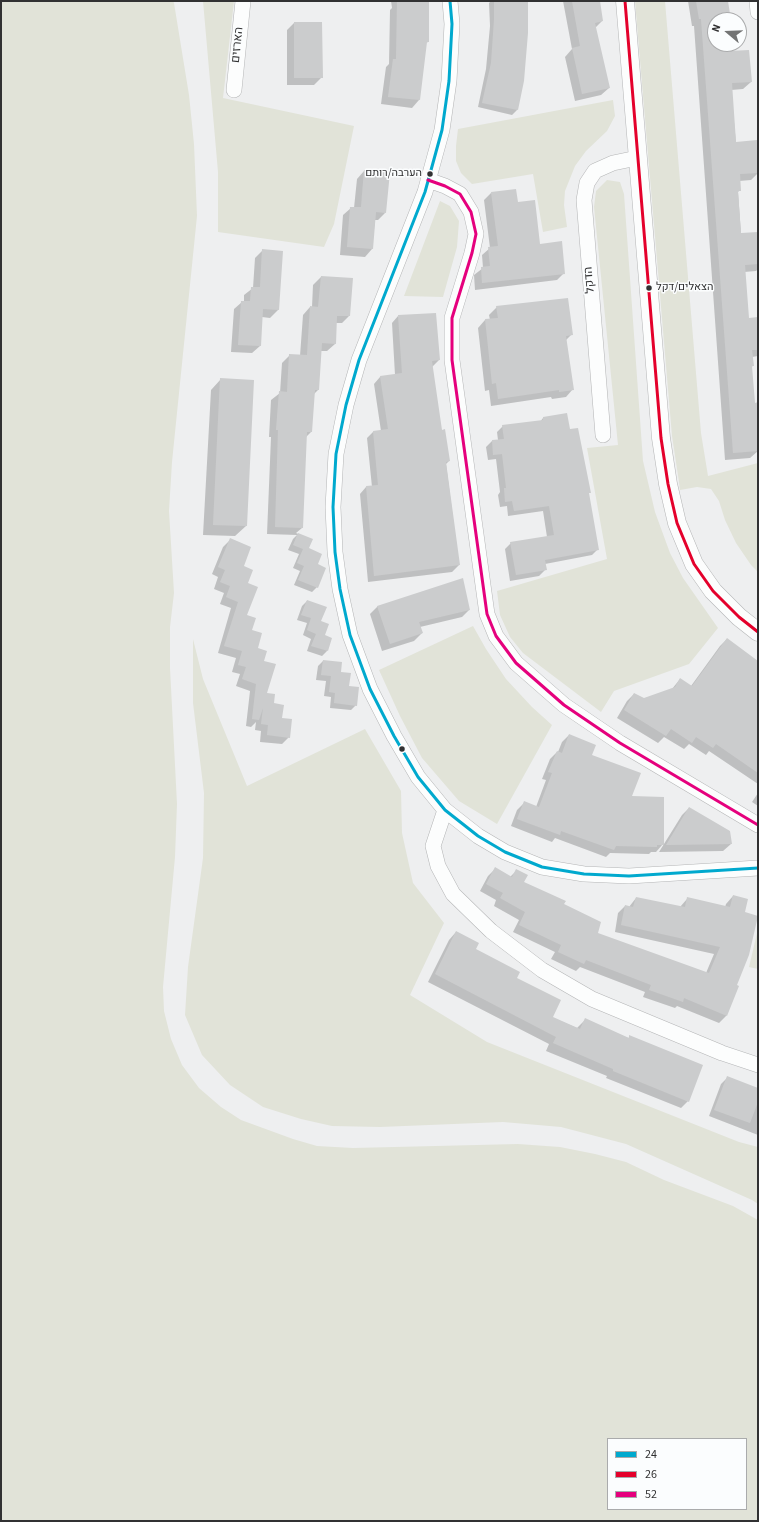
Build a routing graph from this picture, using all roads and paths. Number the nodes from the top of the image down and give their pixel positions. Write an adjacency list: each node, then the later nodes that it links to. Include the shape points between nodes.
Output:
1 (243, 1): 6 (street, הארזים)
2 (450, 1): 8 (street, via 452,24 449,81 442,130)
3 (625, 1): 7 (street)
4 (756, 1): 5 (street)
5 (758, 12)
6 (234, 90)
7 (638, 158): 9 (street, הדקל, via 613,163 595,171 587,183 584,200); 10 (street, via 661,438 677,524 694,564 713,591 739,618)
8 (428, 180): 11 (street, via 359,360 336,454 333,507 335,552 350,635 370,689 394,736 418,777); 12 (street, via 460,194 472,212 476,234 452,318 452,360 486,614 496,636 516,663 564,705 620,743)
9 (603, 435)
10 (758, 632)
11 (445, 810): 13 (street, via 478,836 505,852 542,867 584,874 629,876); 14 (street, via 433,846 438,866 453,894 491,932 542,970 592,998 722,1053)
12 (758, 825)
13 (758, 868)
14 (758, 1064)

